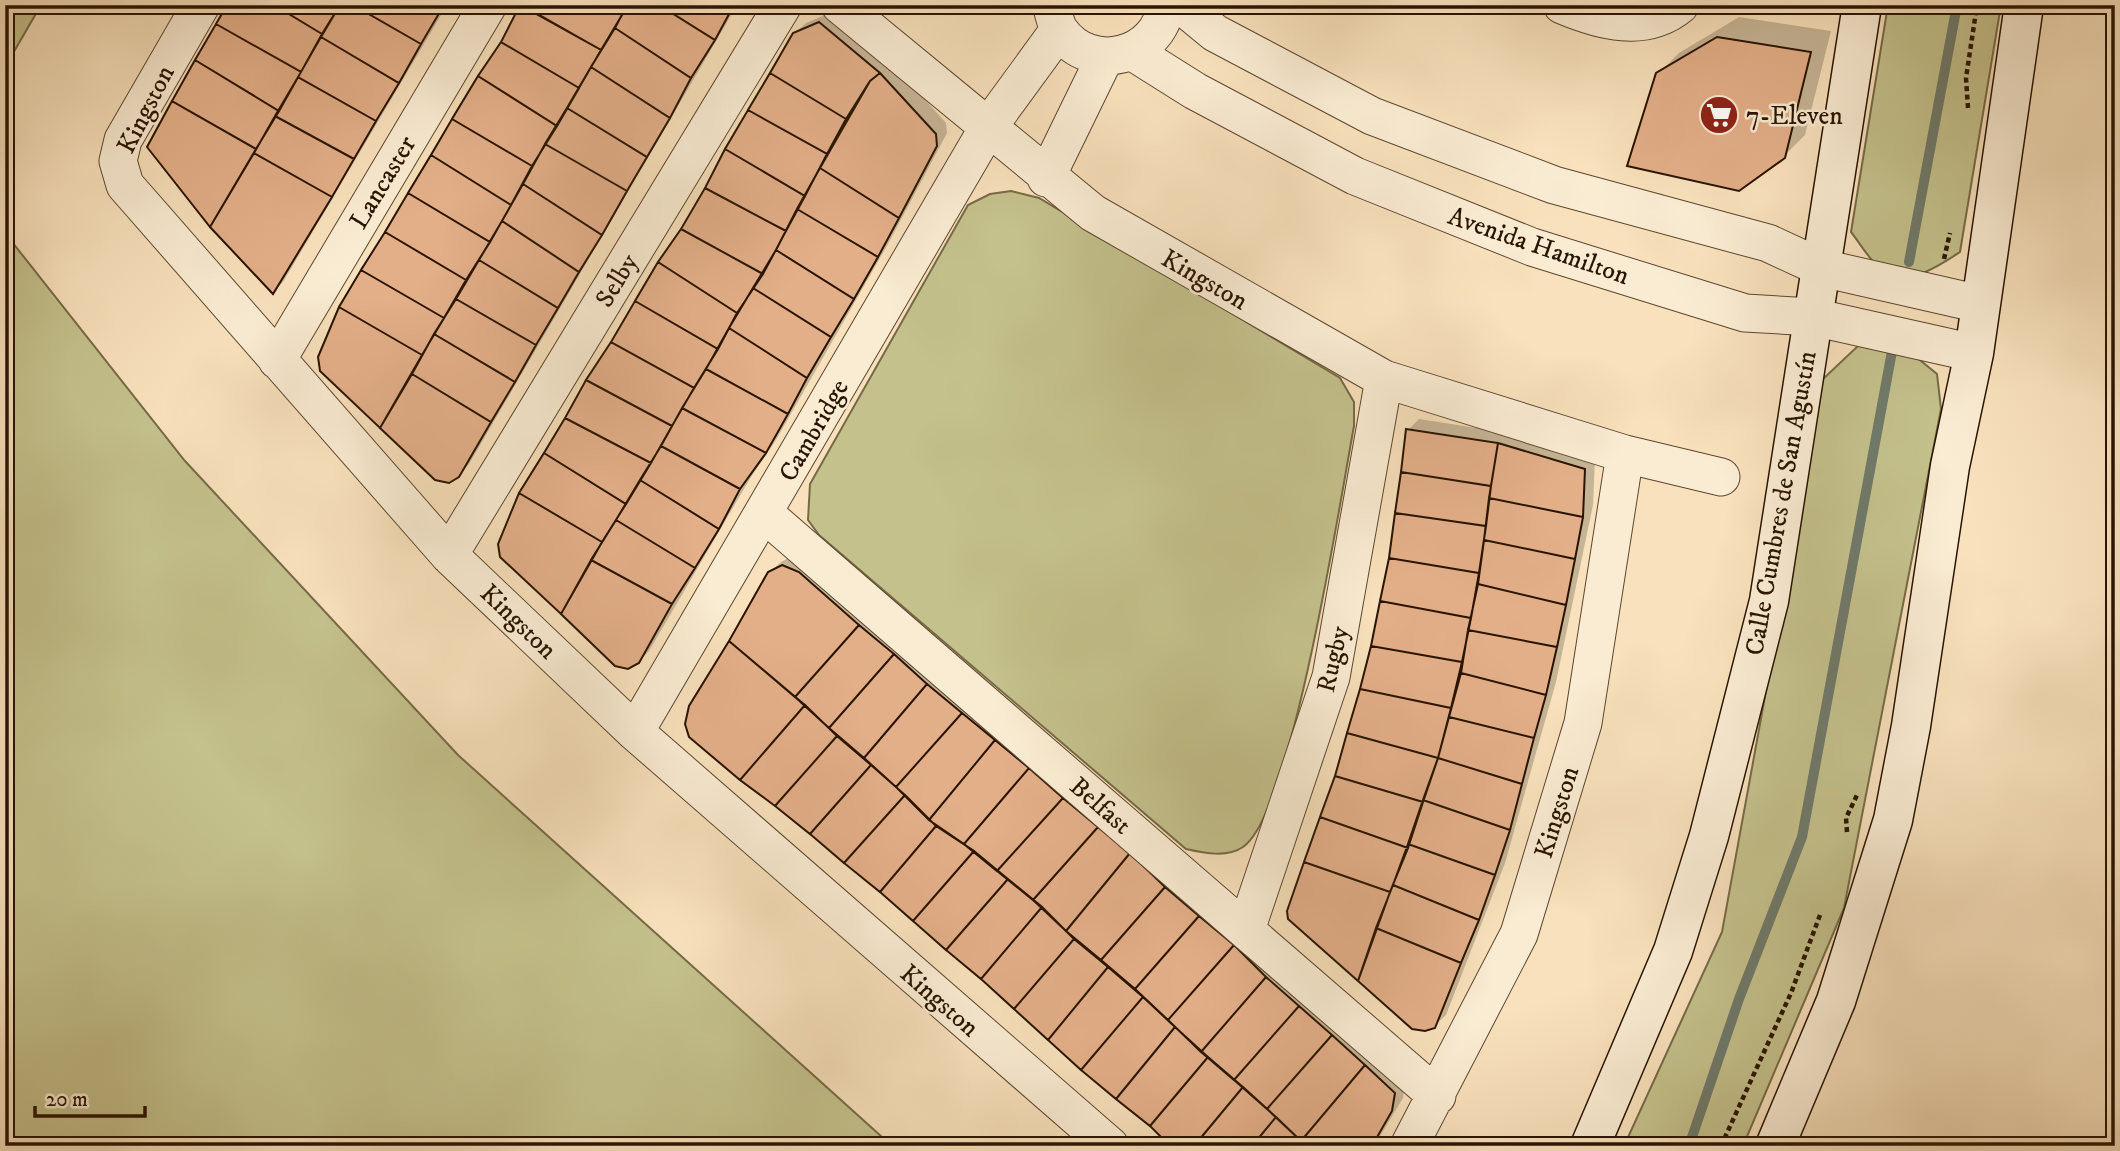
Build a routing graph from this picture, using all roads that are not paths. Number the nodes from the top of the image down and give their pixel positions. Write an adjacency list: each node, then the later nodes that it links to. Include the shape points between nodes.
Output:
1 (201, 5): 19 (street, Kingston, via 124,140 118,161 125,185)
2 (488, 5): 19 (street, Lancaster)
3 (783, 5): 24 (street, Selby)
4 (839, 5): 13 (street, Kingston)
5 (1166, 5): 12 (street, via 1152,38)
6 (1181, 5): 15 (street, via 1215,33 1372,116 1554,186 1768,243)
7 (1562, 5): 8 (street, via 1617,21 1643,23 1661,19)
8 (1680, 5)
9 (1862, 5): 15 (street, Calle Cumbres de San Agustín)
10 (2024, 5): 16 (street)
11 (1055, 18): 12 (street, Avenida Hamilton, via 1079,49); 13 (street, Cambridge)
12 (1119, 55): 14 (street); 17 (street, Avenida Hamilton, via 1355,176 1532,247 1745,313)
13 (989, 126): 14 (street, Kingston); 23 (street, Cambridge)
14 (1046, 177): 20 (street, Kingston, via 1093,213)
15 (1822, 268): 16 (street); 17 (street, Calle Cumbres de San Agustín)
16 (1980, 304): 18 (street)
17 (1813, 317): 18 (street, Avenida Hamilton); 30 (street, Calle Cumbres de San Agustín, via 1769,601 1709,836 1673,951)
18 (1974, 353): 31 (street, via 1950,466 1911,726 1892,820 1836,1001)
19 (277, 360): 24 (street, Kingston)
20 (1384, 379): 21 (street, Kingston); 26 (street, Rugby, via 1331,677)
21 (1625, 454): 22 (street, Kingston); 27 (street, Kingston, via 1583,723 1520,934)
22 (1721, 477)
23 (765, 514): 25 (street, Cambridge); 26 (street, Belfast)
24 (449, 555): 25 (street, Kingston)
25 (635, 732): 28 (street, Kingston)
26 (1247, 930): 27 (street, Belfast)
27 (1437, 1096): 29 (street, Kingston)
28 (1110, 1146)
29 (1409, 1146)
30 (1590, 1146)
31 (1775, 1146)

